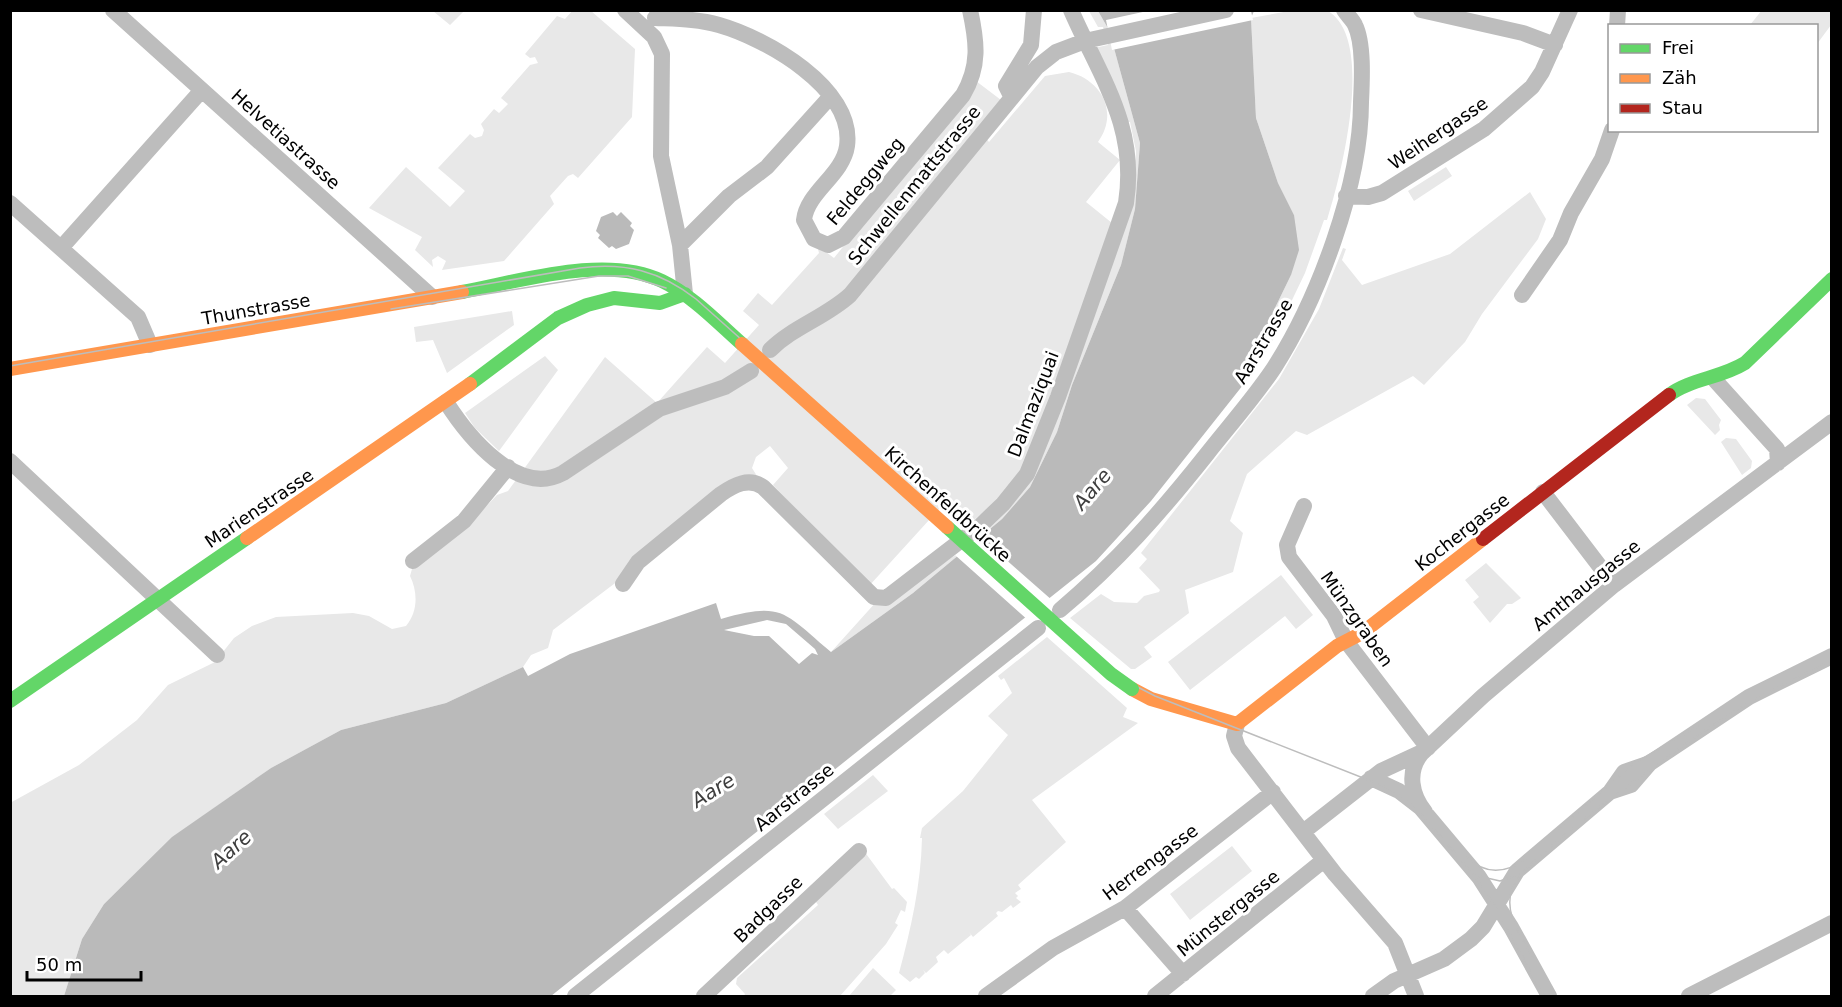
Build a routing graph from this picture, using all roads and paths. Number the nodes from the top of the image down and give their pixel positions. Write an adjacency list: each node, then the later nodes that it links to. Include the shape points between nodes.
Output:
1 (113, 10): 15 (street, Helvetiastrasse)
2 (625, 10): 12 (street)
3 (970, 10): 17 (street, Feldeggweg, via 977,52 974,73 963,95 844,237 828,245 814,239 804,220 847,148 846,127)
4 (1034, 10): 16 (street, via 1031,45 1006,86)
5 (1071, 10): 13 (street, Dalmaziquai)
6 (1226, 10): 13 (street, Schwellenmattstrasse)
7 (1344, 10): 11 (street, Aarstrasse)
8 (1421, 10): 14 (street, via 1523,33)
9 (1570, 10): 14 (street, Weihergasse)
10 (655, 14): 12 (street); 17 (street, via 705,21 757,39 795,62)
11 (1358, 18): 19 (street, Aarstrasse, via 1361,106)
12 (655, 38): 21 (street, via 662,57 661,159)
13 (1084, 41): 16 (street, Schwellenmattstrasse, via 1043,61); 40 (street, Dalmaziquai, via 1118,110 1128,147 1126,203 1036,454 1013,493 981,525 886,598 874,597 763,488 750,482 721,494 638,562)
14 (1555, 45): 19 (street, Weihergasse, via 1538,80 1484,129 1382,193)
15 (202, 90): 22 (street); 26 (street, Helvetiastrasse)
16 (1011, 96): 28 (street, Schwellenmattstrasse, via 850,295)
17 (830, 97): 21 (street, via 767,167 729,196)
18 (1611, 132): 25 (street, via 1602,159 1560,240)
19 (1346, 196): 43 (street, Aarstrasse, via 1313,294 1272,370 1145,530)
20 (10, 203): 22 (street)
21 (680, 245): 24 (street)
22 (61, 248): 27 (street, via 138,317)
23 (1832, 279): 31 (street, Kochergasse, via 1754,356 1735,370)
24 (685, 294): 26 (street, Thunstrasse, via 653,277 631,271 576,272); 32 (street, Marienstrasse, via 660,303 620,298 586,305 558,318); 49 (street, Kirchenfeldbrücke, bridge, via 1111,674 1151,699)
25 (1522, 295)
26 (432, 297): 27 (street, Thunstrasse)
27 (150, 345): 29 (street, Thunstrasse)
28 (770, 350)
29 (10, 369)
30 (751, 371): 36 (street, via 725,387 659,409 559,476 533,478)
31 (1713, 378): 35 (street, via 1777,449); 37 (street, Kochergasse, via 1677,389)
32 (446, 402): 36 (street, via 479,445); 42 (street, Marienstrasse)
33 (1832, 422): 35 (street, Amthausgasse)
34 (11, 463): 42 (street)
35 (1778, 463): 41 (street, Amthausgasse)
36 (508, 468): 39 (street, via 464,521)
37 (1543, 492): 41 (street); 45 (street, Kochergasse, via 1362,633)
38 (1304, 506): 45 (street, Münzgraben, via 1287,552 1334,616)
39 (413, 561)
40 (623, 584)
41 (1614, 585): 50 (street, Amthausgasse)
42 (158, 599): 46 (street); 48 (street, Marienstrasse)
43 (1060, 610)
44 (1038, 628): 62 (street, Aarstrasse)
45 (1346, 641): 49 (street, Kochergasse); 50 (street, Münzgraben)
46 (217, 655)
47 (1832, 656): 57 (street, via 1749,697 1650,763 1631,785 1610,792 1517,871)
48 (10, 701)
49 (1237, 724): 52 (street, via 1234,736 1238,748)
50 (1428, 748): 51 (street); 53 (street, via 1415,762 1412,778 1415,795)
51 (1371, 778): 53 (street, via 1399,791); 54 (street)
52 (1273, 792): 54 (street); 58 (street, Herrengasse)
53 (1425, 812): 57 (street)
54 (1304, 832): 56 (street)
55 (859, 851): 63 (street, Badgasse)
56 (1324, 860): 60 (street, Münstergasse); 61 (street, via 1395,942)
57 (1497, 903): 61 (street, via 1479,932 1458,950); 68 (street)
58 (1125, 908): 60 (street); 64 (street, Herrengasse, via 1053,948)
59 (1832, 923): 69 (street)
60 (1183, 974): 65 (street, Münstergasse)
61 (1407, 975): 66 (street); 67 (street)
62 (575, 996)
63 (704, 996)
64 (986, 996)
65 (1155, 996)
66 (1373, 996)
67 (1416, 996)
68 (1549, 996)
69 (1689, 996)

